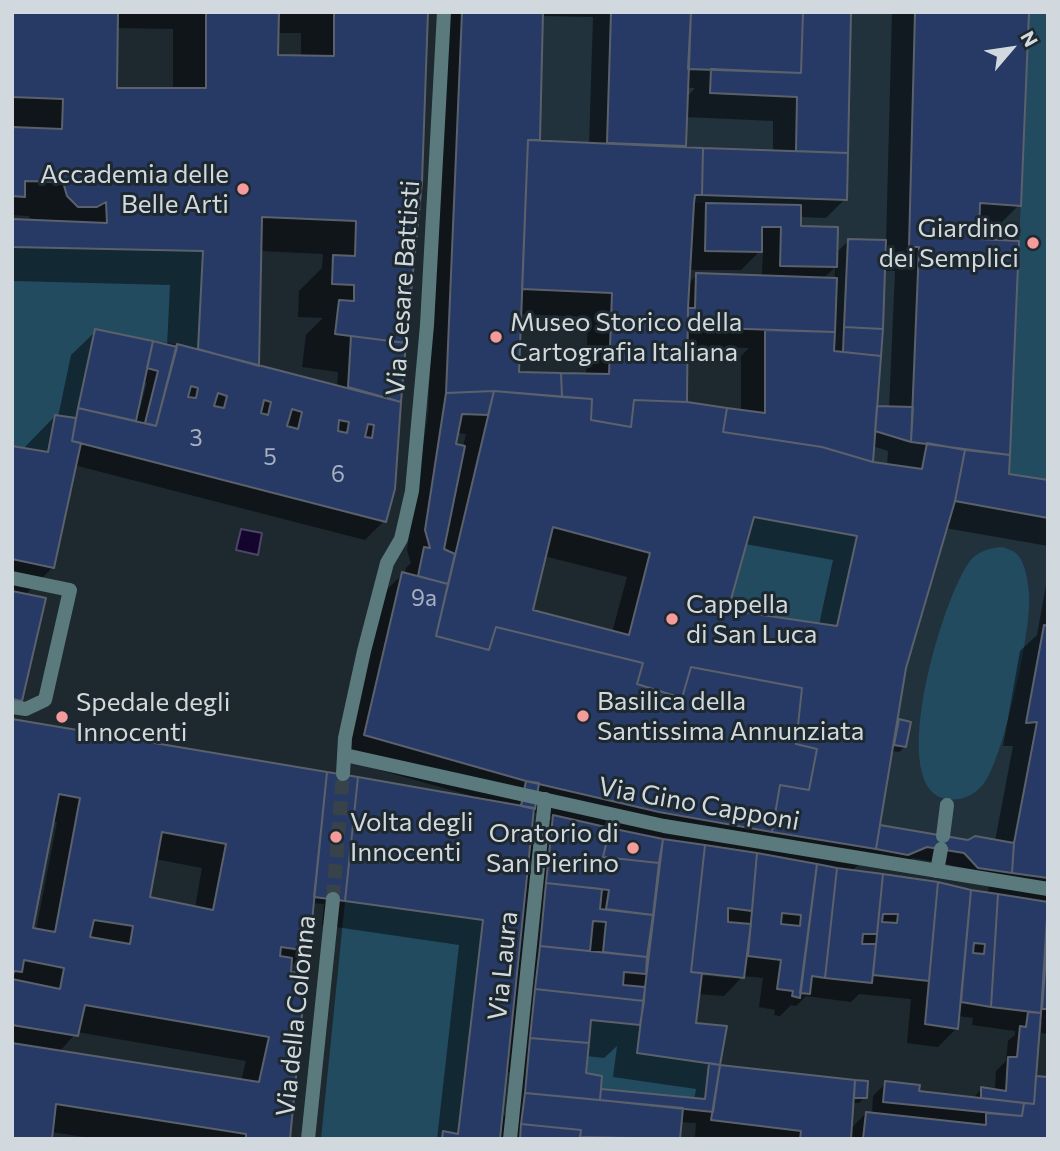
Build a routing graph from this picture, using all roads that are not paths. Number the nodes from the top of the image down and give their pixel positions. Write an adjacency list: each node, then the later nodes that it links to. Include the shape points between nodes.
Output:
1 (444, 12): 4 (street, Via Cesare Battisti, via 428,312 414,467 401,539 387,563 345,738)
2 (12, 578): 3 (street, via 70,590 45,700)
3 (19, 708)
4 (345, 755): 5 (street); 6 (street, Via Gino Capponi)
5 (343, 775)
6 (545, 799): 8 (street, Via Gino Capponi, via 664,826); 12 (street, Via Laura)
7 (947, 805): 8 (street)
8 (937, 871): 9 (street, Via Gino Capponi)
9 (1048, 889)
10 (333, 899): 11 (street, Via della Colonna)
11 (308, 1139)
12 (510, 1139)

